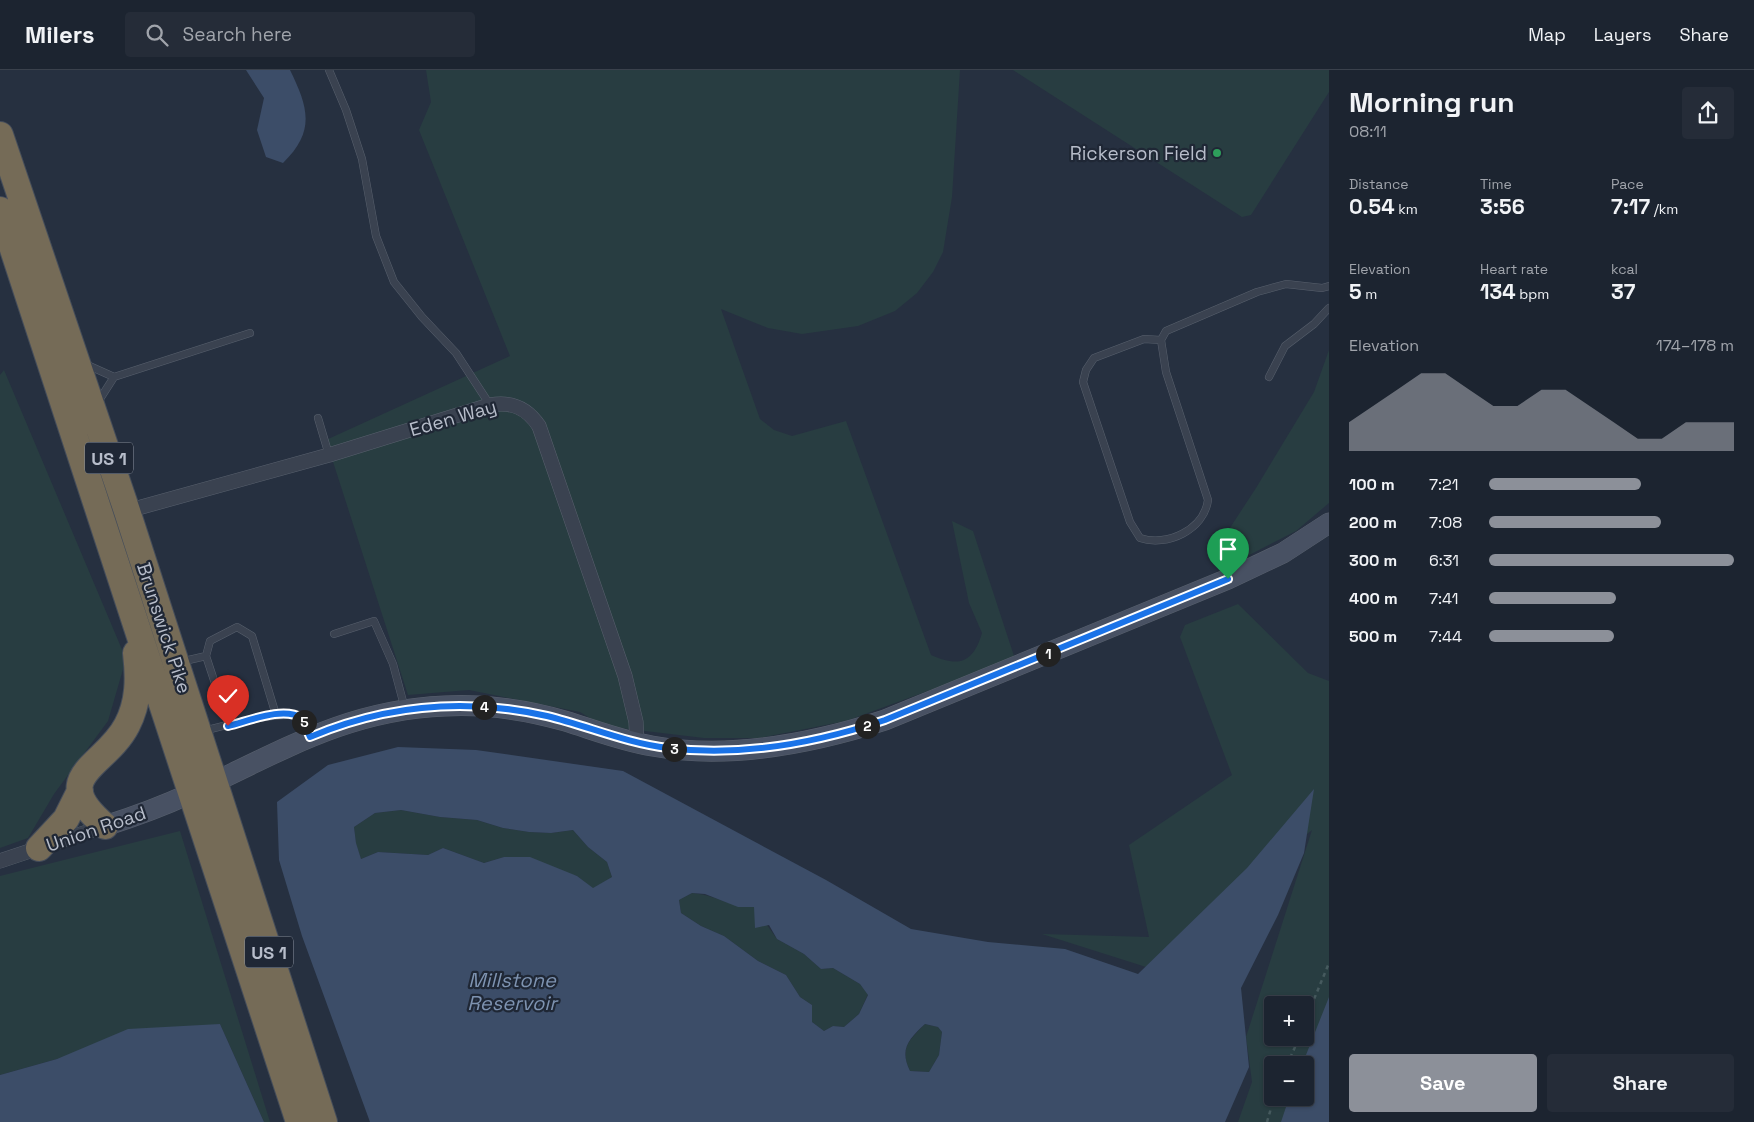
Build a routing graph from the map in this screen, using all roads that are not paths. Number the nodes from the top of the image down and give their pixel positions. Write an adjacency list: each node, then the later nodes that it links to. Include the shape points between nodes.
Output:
1 (329, 70): 11 (lane, via 362,159 376,236 394,282 456,353)
2 (0, 135): 8 (highway, Brunswick Pike / US 1)
3 (0, 210): 17 (highway, Brunswick Pike / US 1)
4 (1329, 286): 7 (lane, via 1286,284 1257,292 1166,331)
5 (1329, 308): 10 (lane, via 1285,346)
6 (250, 333): 9 (lane)
7 (1161, 340): 7 (lane, via 1166,372 1208,500 1199,523 1161,542 1140,538 1130,522 1083,382 1094,358 1144,339)
8 (76, 360): 9 (lane); 12 (highway, Brunswick Pike / US 1)
9 (114, 377): 12 (lane)
10 (1269, 377)
11 (490, 405): 14 (street, Eden Way); 26 (street, Eden Way, via 501,403 518,407 540,426 625,676 636,722)
12 (93, 411): 15 (highway, Brunswick Pike / US 1)
13 (318, 418): 14 (lane)
14 (328, 455): 15 (street, Eden Way)
15 (127, 511): 20 (highway, Brunswick Pike / US 1)
16 (1329, 523): 26 (street, Union Road, via 1299,544 1251,569 860,728 788,744 725,750 685,750)
17 (130, 603): 28 (highway, via 138,669 135,704 121,736 86,771); 29 (highway, Brunswick Pike / US 1)
18 (334, 634): 21 (lane, via 374,621 394,664)
19 (206, 656): 20 (lane); 22 (lane, via 210,641 237,627 252,636); 23 (lane)
20 (175, 664): 24 (highway, Brunswick Pike / US 1)
21 (405, 709): 25 (street, Union Road, via 361,718); 26 (street, Union Road, via 464,706 505,709 548,716)
22 (276, 715): 23 (lane); 25 (lane, via 290,714 302,718)
23 (228, 726): 24 (lane)
24 (197, 733): 27 (highway, Brunswick Pike / US 1)
25 (310, 737): 27 (street, Union Road)
26 (637, 743)
27 (213, 781): 29 (street, Union Road); 34 (highway, Brunswick Pike / US 1)
28 (80, 791): 30 (highway, via 82,803); 31 (highway, via 66,819)
29 (190, 793): 30 (street, Union Road); 33 (highway, Brunswick Pike / US 1)
30 (105, 826): 31 (street, Union Road)
31 (39, 848): 32 (street, Union Road)
32 (0, 861)
33 (299, 1122)
34 (324, 1122)

